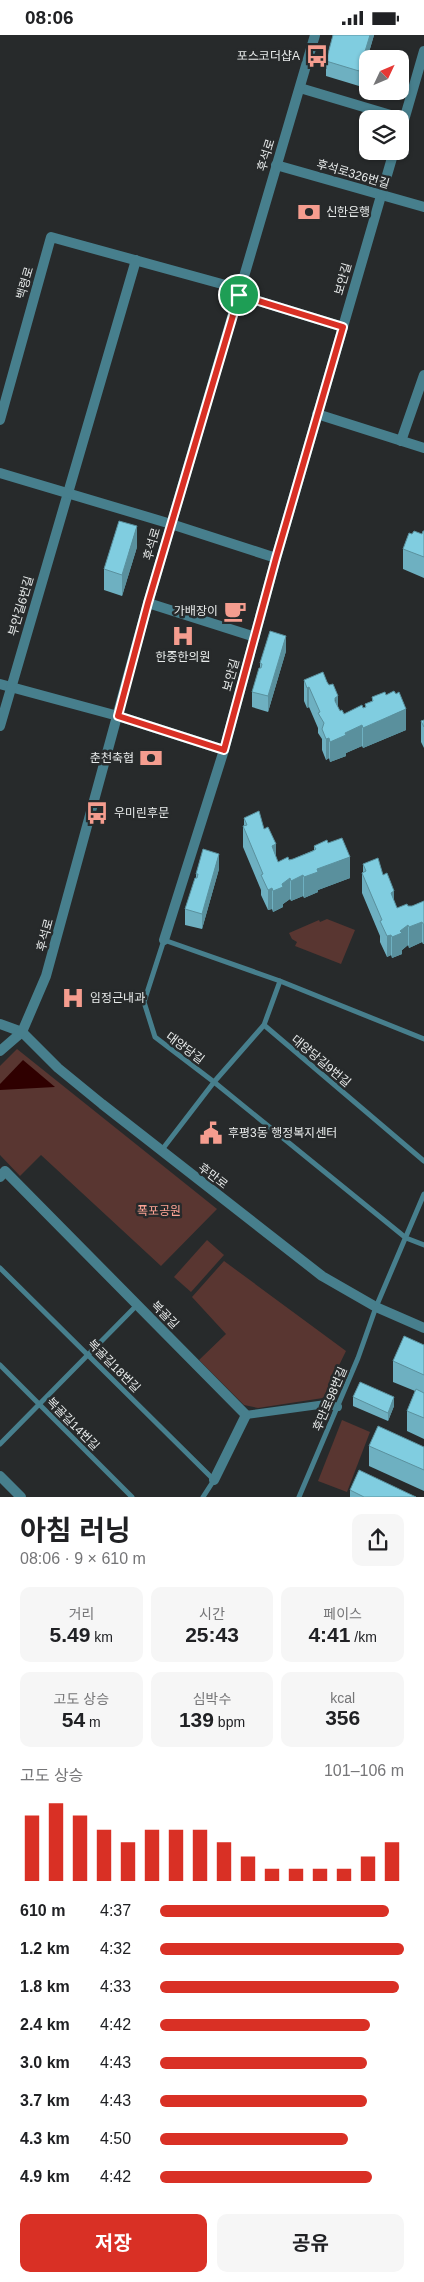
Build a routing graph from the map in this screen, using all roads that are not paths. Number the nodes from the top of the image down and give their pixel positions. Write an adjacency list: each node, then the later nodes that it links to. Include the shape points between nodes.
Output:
1 (315, 35): 3 (street, 후석로)
2 (424, 51): 5 (street)
3 (300, 87): 4 (street); 7 (street, 후석로)
4 (375, 110)
5 (407, 110)
6 (391, 160): 8 (street, 보안길)
7 (276, 165): 8 (street, 후석로326번길); 11 (street, 후석로)
8 (380, 195): 9 (street, 후석로326번길); 12 (street, 보안길)
9 (424, 207)
10 (136, 260): 11 (street, 백령로); 15 (street, 백령로, via 51,237); 19 (street)
11 (240, 292): 12 (street, 백령로); 20 (street, 후석로)
12 (343, 327): 14 (street, 보안길)
13 (424, 375): 16 (street)
14 (317, 415): 16 (street); 21 (street, 보안길)
15 (0, 420)
16 (401, 441): 17 (street)
17 (424, 448)
18 (0, 473): 19 (street)
19 (69, 494): 20 (street); 25 (street, 부안길6번길)
20 (171, 524): 21 (street); 22 (street, 후석로)
21 (276, 558): 23 (street, 보안길)
22 (148, 603): 23 (street); 26 (street, 후석로)
23 (255, 637): 28 (street, 보안길)
24 (0, 684): 25 (street)
25 (11, 687): 26 (street); 27 (street, 부안길6번길)
26 (118, 716): 28 (street); 33 (street, 후석로, via 46,976)
27 (0, 726)
28 (224, 750): 29 (street, 보안길)
29 (164, 940): 30 (lane); 36 (lane, 대양당길, via 144,1002 154,1037)
30 (280, 981): 32 (lane); 34 (lane)
31 (0, 1024): 33 (street, 후만로)
32 (264, 1025): 36 (lane); 38 (lane, 대양당길9번길)
33 (22, 1032): 35 (street, 후석로); 37 (street, 후만로, via 58,1068)
34 (424, 1039)
35 (0, 1051)
36 (214, 1082): 37 (lane); 41 (lane, 대양당길)
37 (161, 1151): 45 (street, 후만로, via 322,1276)
38 (424, 1161)
39 (0, 1177): 44 (street, 복골길, via 5,1171)
40 (424, 1194): 41 (lane)
41 (406, 1238): 42 (lane, 대양당길); 45 (lane)
42 (424, 1245)
43 (0, 1268): 47 (lane, 복골길18번길)
44 (137, 1305): 47 (lane); 51 (street, 복골길)
45 (376, 1307): 46 (street, 후만로); 50 (lane, 후만로98번길)
46 (424, 1328)
47 (88, 1354): 49 (lane); 54 (lane, 복골길18번길)
48 (0, 1365): 49 (lane, 복골길14번길)
49 (39, 1404): 52 (lane); 56 (lane, 복골길14번길)
50 (338, 1407): 51 (street, via 326,1405); 58 (lane, 후만로98번길)
51 (246, 1415): 54 (street)
52 (0, 1444)
53 (0, 1476): 55 (street)
54 (214, 1480): 57 (lane)
55 (21, 1497)
56 (132, 1497)
57 (203, 1497)
58 (299, 1497)

